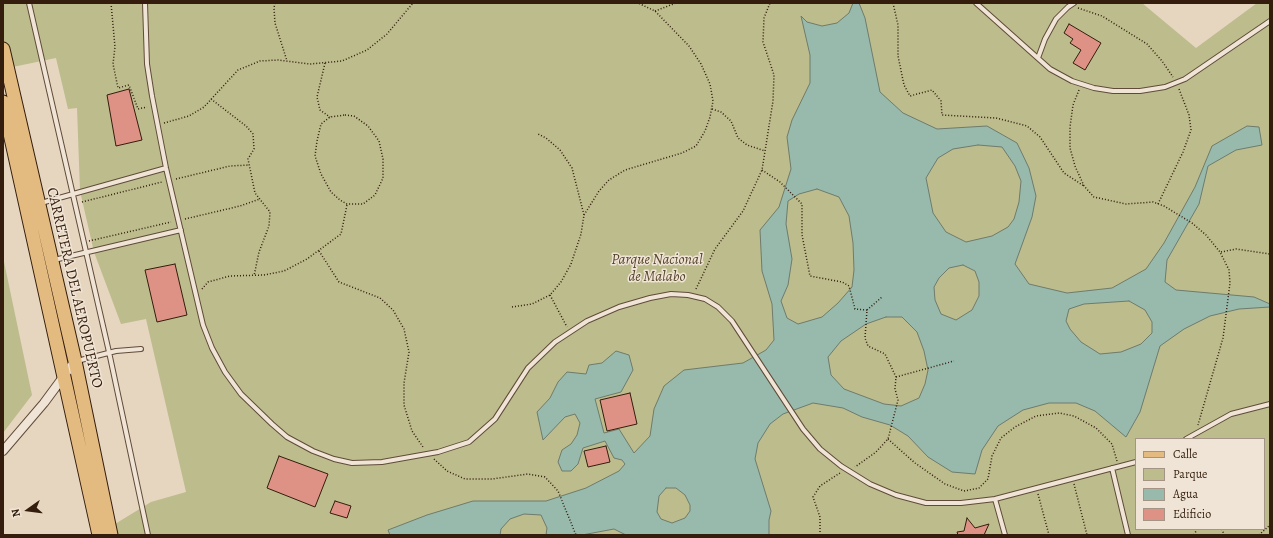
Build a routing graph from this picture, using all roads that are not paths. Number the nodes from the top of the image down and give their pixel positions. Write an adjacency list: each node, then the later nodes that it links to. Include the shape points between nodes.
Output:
1 (29, 3): 10 (lane)
2 (145, 3): 9 (lane, via 147,64)
3 (976, 3): 7 (lane)
4 (1074, 3): 7 (lane, via 1056,19 1044,39)
5 (1270, 21): 7 (lane, via 1186,79 1165,87 1140,91 1114,91 1081,84 1050,68)
6 (3, 49): 11 (main road, CARRETERA DEL AEROPUERTO)
7 (1038, 58)
8 (3, 102): 18 (main road, CARRETERA DEL AEROPUERTO)
9 (166, 168): 10 (lane); 12 (lane)
10 (72, 193): 11 (lane); 13 (lane)
11 (38, 204): 14 (main road, CARRETERA DEL AEROPUERTO)
12 (181, 230): 13 (lane); 24 (lane, via 195,296 212,348 225,372 241,394 288,437 313,452 334,459 352,463 382,462 428,454 469,442 495,419 528,368 555,342 603,313 631,303 671,294 704,299 718,307 732,321 803,429 820,449 849,471 870,484 926,502 961,503)
13 (86, 254): 14 (lane); 16 (lane)
14 (51, 261): 17 (main road, CARRETERA DEL AEROPUERTO)
15 (141, 349): 16 (lane)
16 (109, 352): 17 (lane); 27 (lane)
17 (74, 361): 18 (street); 26 (main road, CARRETERA DEL AEROPUERTO)
18 (64, 374): 21 (street, via 44,403); 25 (main road, CARRETERA DEL AEROPUERTO)
19 (1270, 404): 20 (lane, via 1231,414)
20 (1188, 438)
21 (3, 451)
22 (1135, 462): 23 (lane)
23 (1112, 468): 24 (lane); 29 (lane)
24 (995, 499): 28 (lane)
25 (99, 535)
26 (111, 535)
27 (148, 535)
28 (1005, 535)
29 (1128, 535)

